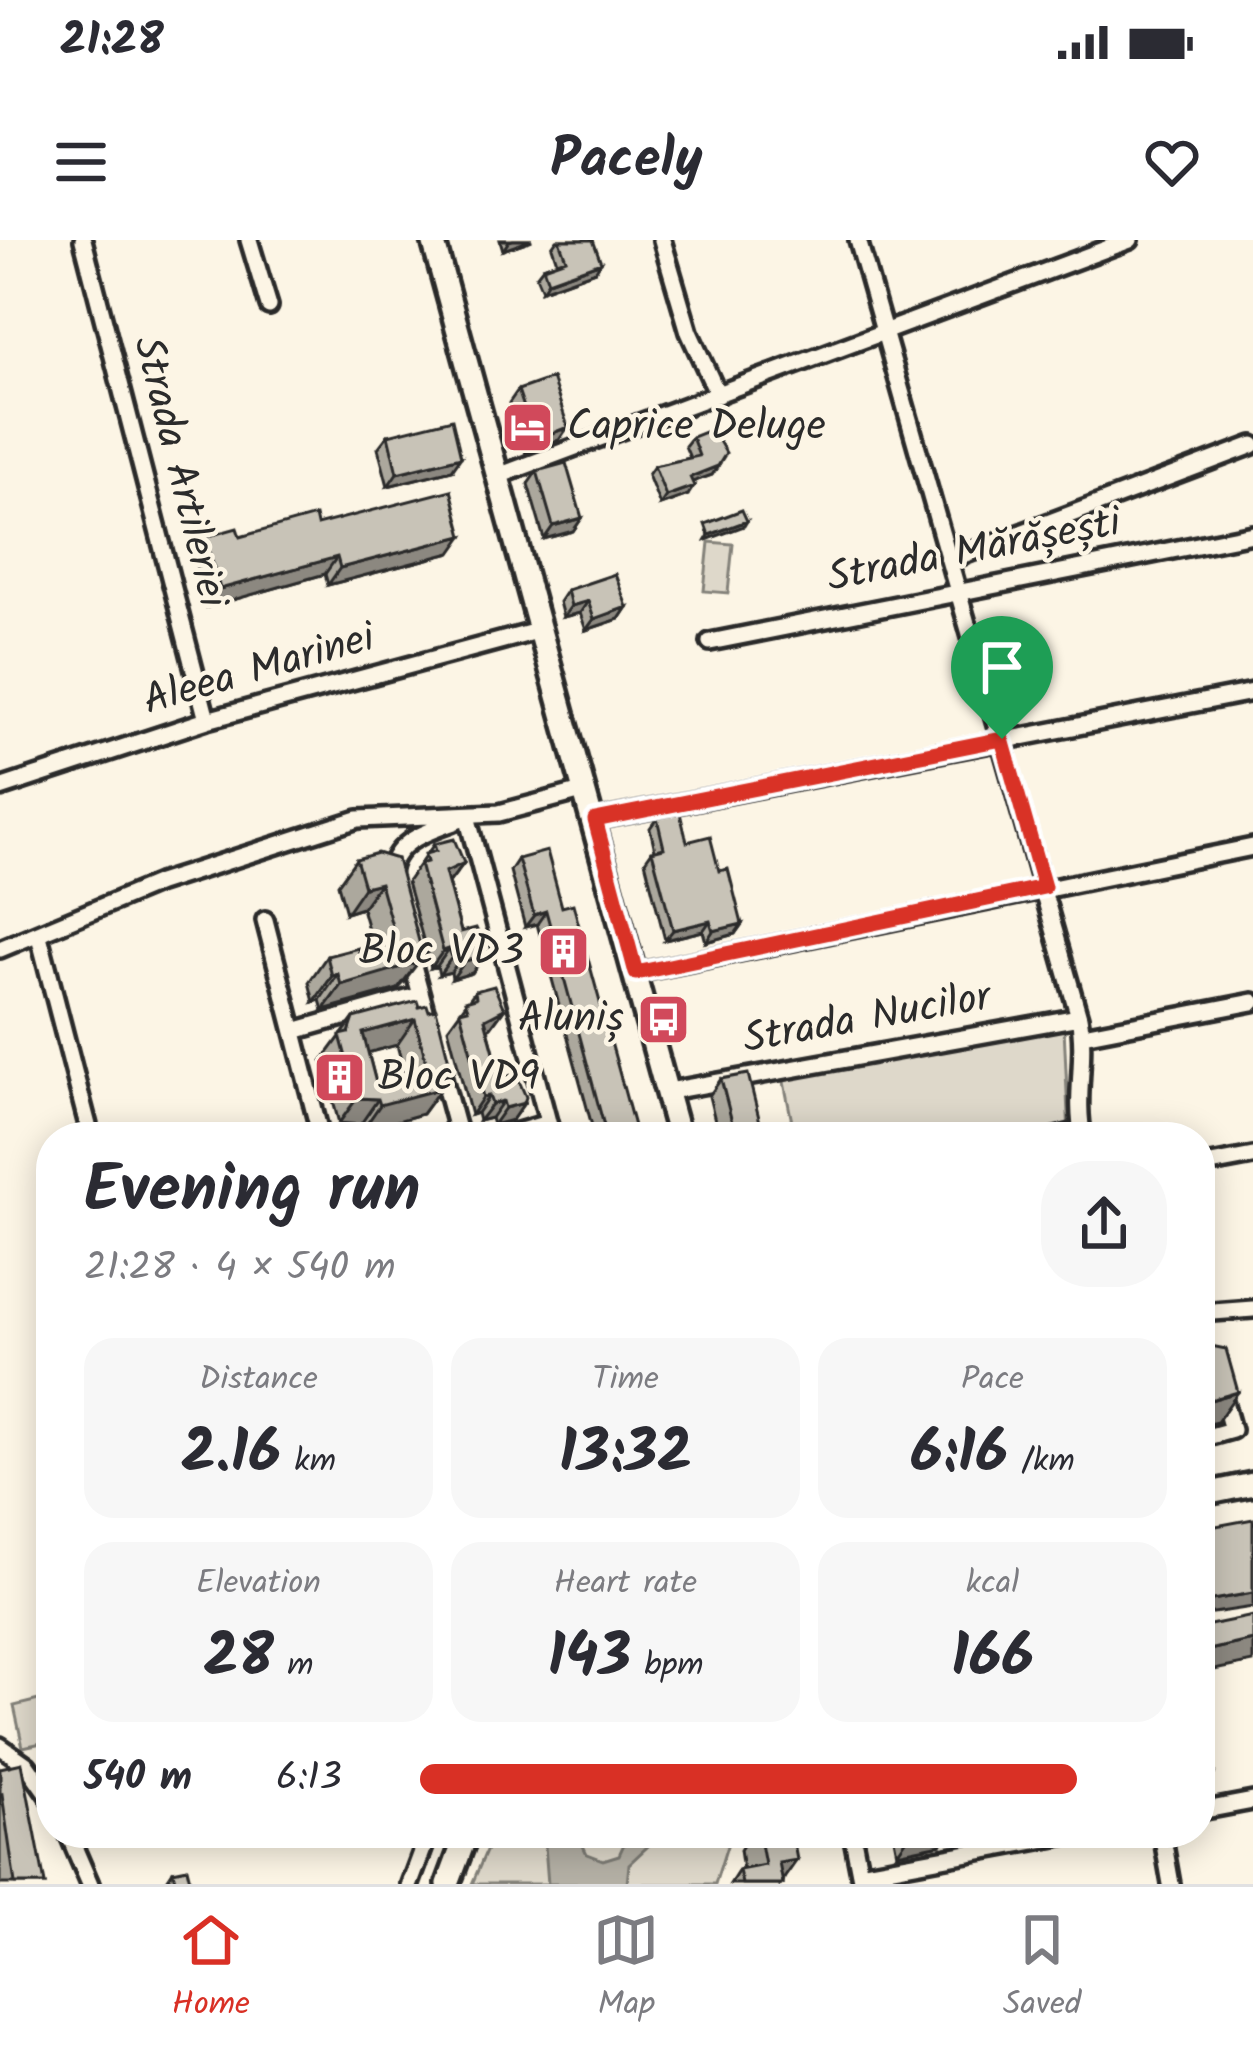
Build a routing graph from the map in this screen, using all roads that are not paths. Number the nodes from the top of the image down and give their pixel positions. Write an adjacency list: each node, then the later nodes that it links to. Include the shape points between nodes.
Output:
1 (83, 240): 18 (street, Strada Artileriei)
2 (249, 240): 7 (street)
3 (433, 240): 11 (main road)
4 (662, 240): 9 (street, via 688,332)
5 (858, 240): 8 (street)
6 (1130, 240): 8 (street)
7 (269, 306)
8 (885, 334): 9 (street); 13 (street)
9 (718, 395): 11 (street)
10 (1253, 446): 13 (street)
11 (498, 476): 15 (main road)
12 (1253, 534): 14 (street, Strada Mărășești)
13 (950, 560): 14 (street)
14 (958, 589): 16 (street, Strada Mărășești); 19 (street)
15 (542, 630): 18 (street, Aleea Marinei); 21 (main road)
16 (710, 642)
17 (1253, 692): 19 (street)
18 (207, 721): 20 (street, Aleea Marinei)
19 (1002, 739): 23 (street); 25 (street)
20 (0, 788)
21 (586, 790): 22 (street); 23 (main road)
22 (467, 816): 26 (street, via 396,852); 29 (street, via 358,819 159,883); 41 (street)
23 (595, 820): 31 (main road)
24 (1253, 847): 25 (street)
25 (1044, 887): 31 (street); 34 (street)
26 (396, 904)
27 (265, 920): 35 (street)
28 (402, 927): 32 (street)
29 (39, 936): 30 (street); 38 (street)
30 (0, 949)
31 (636, 973): 37 (main road)
32 (421, 995): 35 (street); 40 (street)
33 (1253, 1002): 36 (street)
34 (1079, 1017): 36 (street); 37 (street, Strada Nucilor)
35 (294, 1031): 39 (street)
36 (1083, 1035): 43 (street)
37 (669, 1091): 42 (main road)
38 (87, 1122)
39 (317, 1122)
40 (455, 1122)
41 (548, 1122)
42 (678, 1122)
43 (1080, 1122)
44 (1253, 1156): 45 (street)
45 (1215, 1163)
46 (1253, 1309): 47 (street)
47 (1215, 1311)
48 (1215, 1370): 49 (street, via 1232,1430)
49 (1215, 1434)
50 (1253, 1484): 51 (main road)
51 (1215, 1492)
52 (1253, 1510): 53 (main road)
53 (1215, 1517)
54 (0, 1746): 55 (street)
55 (36, 1777)
56 (1253, 1802): 57 (street)
57 (1215, 1808)
58 (74, 1848): 65 (street)
59 (423, 1848): 66 (street)
60 (458, 1848): 67 (main road)
61 (855, 1848): 64 (street)
62 (1006, 1848): 64 (street)
63 (1165, 1848): 68 (street)
64 (861, 1878)
65 (90, 1884)
66 (410, 1884)
67 (448, 1884)
68 (1172, 1884)

